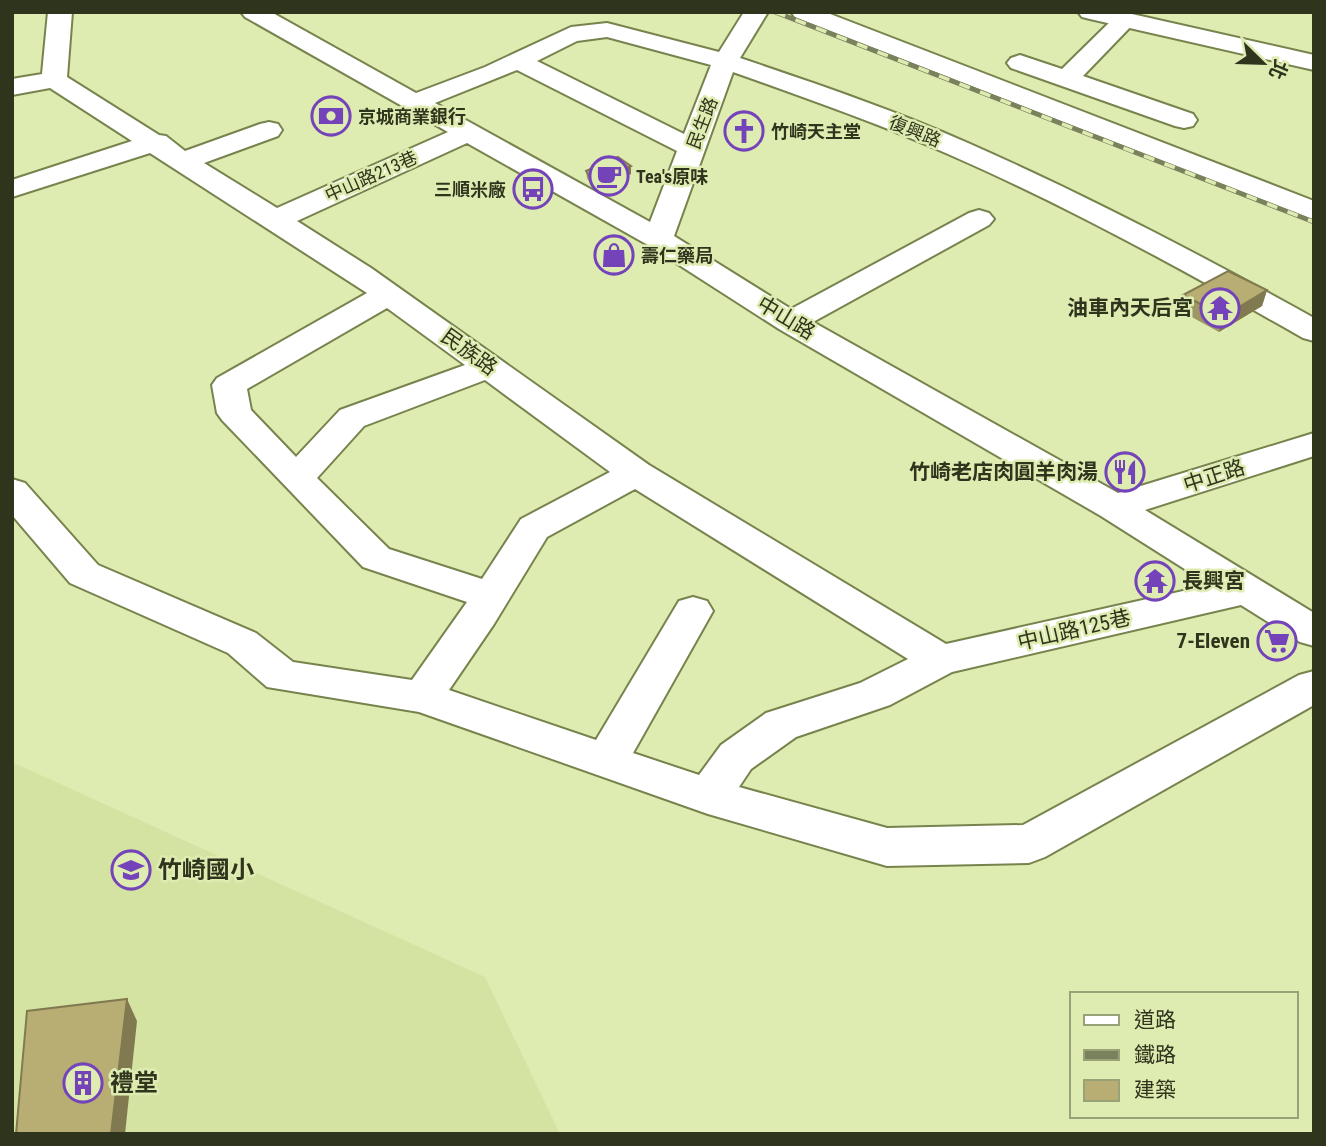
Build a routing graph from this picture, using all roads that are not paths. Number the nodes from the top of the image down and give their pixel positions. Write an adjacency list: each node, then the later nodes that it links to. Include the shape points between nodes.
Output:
1 (60, 12): 14 (street)
2 (253, 12): 16 (street, 中山路)
3 (756, 12): 10 (street, 民生路)
4 (803, 12): 24 (street)
5 (1090, 12): 7 (street)
6 (1153, 12): 8 (street)
7 (1125, 20): 12 (street); 13 (street)
8 (1314, 47)
9 (516, 60): 10 (street, 復興路, via 571,34 607,30); 16 (street, 復興路); 21 (street)
10 (726, 61): 21 (street, 民生路); 30 (street, 復興路, via 959,149 1184,258)
11 (1020, 63): 13 (street)
12 (1314, 63)
13 (1066, 79): 17 (street)
14 (54, 80): 15 (street); 20 (street, 民族路)
15 (12, 87)
16 (415, 102): 19 (street, 中山路)
17 (1184, 120)
18 (269, 130): 22 (street)
19 (467, 133): 26 (street, 中山路213巷); 27 (street, 中山路)
20 (156, 142): 22 (street, 民族路); 23 (street)
21 (692, 148): 27 (street, 民生路)
22 (185, 160): 26 (street, 民族路)
23 (12, 189)
24 (1314, 211)
25 (979, 219): 29 (street)
26 (275, 220): 28 (street, 民族路)
27 (658, 239): 29 (street, 中山路)
28 (388, 294): 31 (street, 民族路); 34 (street, via 229,385 234,412)
29 (790, 322): 36 (street, 中山路)
30 (1314, 331)
31 (490, 367): 33 (street, 民族路); 34 (street, via 352,418)
32 (1314, 444): 36 (street, 中正路)
33 (636, 473): 38 (street, via 534,528); 41 (street, 民族路)
34 (296, 479): 38 (street, via 376,558)
35 (12, 491): 43 (street, via 84,573 242,643 282,676)
36 (1114, 507): 37 (street, 中山路)
37 (1247, 590): 40 (street, 中山路); 41 (street, 中山路125巷)
38 (491, 596): 43 (street)
39 (693, 611): 44 (street)
40 (1314, 632)
41 (941, 660): 45 (street, 中山路125巷, via 875,694 781,726 736,757)
42 (1314, 686): 45 (street, via 1030,844 887,847)
43 (422, 697): 44 (street)
44 (606, 761): 45 (street)
45 (708, 796)

